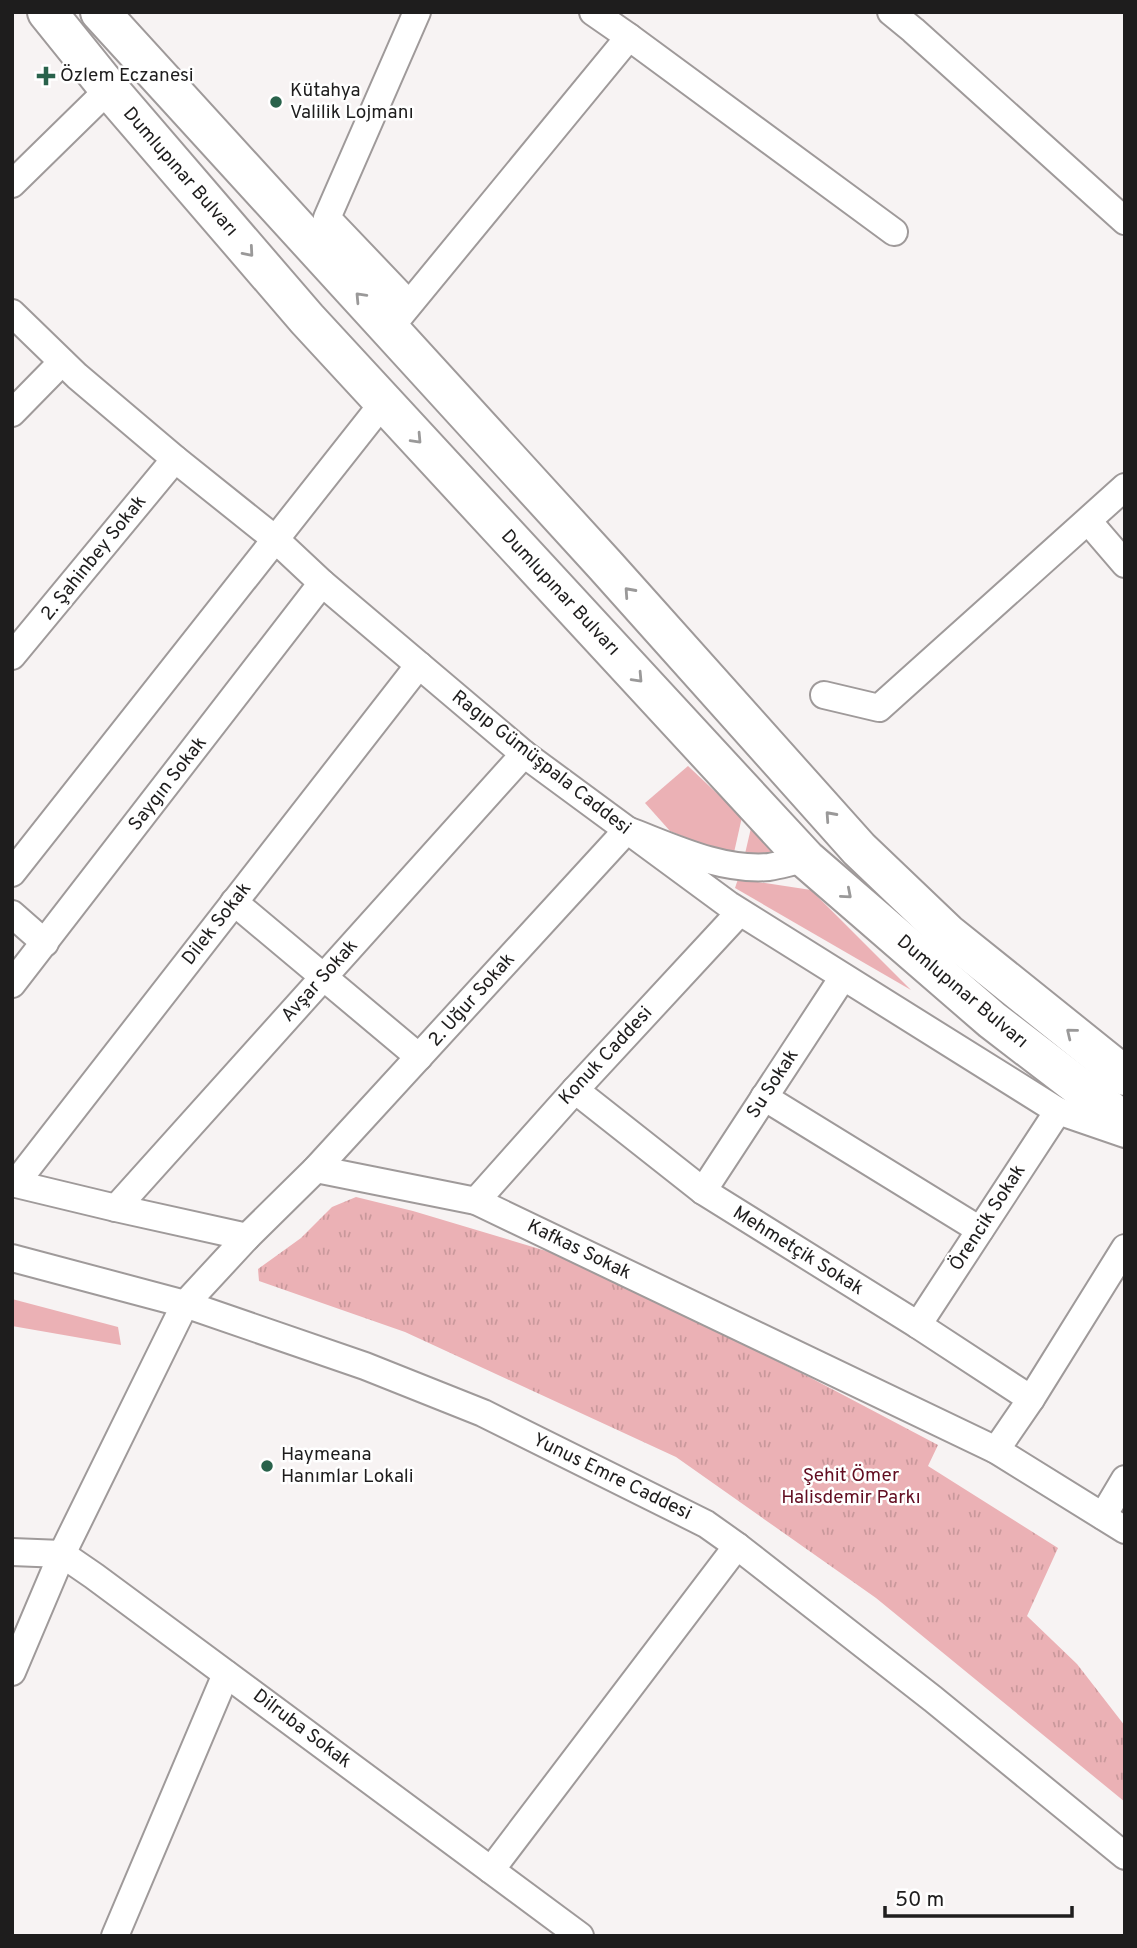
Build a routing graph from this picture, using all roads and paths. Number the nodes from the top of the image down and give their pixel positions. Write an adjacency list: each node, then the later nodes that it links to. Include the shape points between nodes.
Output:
1 (47, 12): 7 (main road, Dumlupınar Bulvarı)
2 (100, 12): 12 (main road, Dumlupınar Bulvarı, one-way to 2)
3 (417, 12): 12 (street, via 327,218)
4 (593, 12): 6 (street)
5 (891, 12): 9 (street)
6 (629, 37): 10 (street); 12 (street)
7 (109, 89): 8 (street); 14 (main road, Dumlupınar Bulvarı, one-way to 14)
8 (12, 184)
9 (1125, 221)
10 (894, 232)
11 (12, 313): 13 (street, Ragıp Gümüşpala Caddesi)
12 (399, 317): 37 (main road, Dumlupınar Bulvarı, one-way to 12, via 947,933 859,849 596,555)
13 (62, 362): 15 (street); 16 (street, Ragıp Gümüşpala Caddesi)
14 (383, 403): 19 (street); 27 (main road, Dumlupınar Bulvarı, one-way to 27)
15 (12, 413)
16 (175, 459): 19 (street, Ragıp Gümüşpala Caddesi); 22 (street, 2. Şahinbey Sokak)
17 (1125, 487): 18 (street)
18 (1088, 521): 20 (street); 24 (street, via 879,708)
19 (275, 539): 21 (street, Ragıp Gümüşpala Caddesi); 28 (street)
20 (1125, 564)
21 (322, 583): 23 (street, Ragıp Gümüşpala Caddesi); 32 (street, Saygın Sokak)
22 (12, 656)
23 (419, 665): 25 (street, Ragıp Gümüşpala Caddesi); 29 (street, Dilek Sokak)
24 (824, 695)
25 (524, 754): 26 (street, Ragıp Gümüşpala Caddesi); 34 (street, Avşar Sokak)
26 (627, 830): 27 (street, via 738,866 769,867); 30 (street, Ragıp Gümüşpala Caddesi); 36 (street, 2. Uğur Sokak)
27 (806, 859): 41 (main road, Dumlupınar Bulvarı, one-way to 41, via 992,1020)
28 (12, 873)
29 (234, 902): 34 (street); 44 (street, Dilek Sokak)
30 (739, 913): 33 (street, Ragıp Gümüşpala Caddesi); 38 (street, Konuk Caddesi)
31 (12, 914): 32 (street)
32 (45, 943): 35 (street, Saygın Sokak)
33 (843, 977): 39 (street, Su Sokak); 40 (street, Ragıp Gümüşpala Caddesi)
34 (323, 978): 36 (street); 47 (street, Avşar Sokak)
35 (12, 984)
36 (419, 1057): 43 (street, 2. Uğur Sokak)
37 (1125, 1076)
38 (575, 1090): 45 (street, Mehmetçik Sokak); 46 (street, Konuk Caddesi)
39 (764, 1097): 45 (street, Su Sokak); 48 (street)
40 (1058, 1111): 42 (street, Ragıp Gümüşpala Caddesi); 48 (street, Örencik Sokak)
41 (1125, 1122)
42 (1125, 1134)
43 (316, 1169): 46 (street, Kafkas Sokak); 49 (street)
44 (14, 1183): 47 (street)
45 (702, 1191): 53 (street, Mehmetçik Sokak)
46 (476, 1201): 55 (street, Kafkas Sokak)
47 (116, 1208): 49 (street)
48 (981, 1230): 53 (street, Örencik Sokak)
49 (247, 1237): 52 (street)
50 (1125, 1248): 54 (street)
51 (12, 1258): 52 (street, Yunus Emre Caddesi)
52 (185, 1304): 58 (street, Yunus Emre Caddesi, via 365,1366 483,1413 706,1524); 60 (street)
53 (918, 1325): 54 (street, Mehmetçik Sokak)
54 (1031, 1399): 55 (street)
55 (996, 1450): 57 (street, Kafkas Sokak)
56 (1125, 1479): 57 (street)
57 (1114, 1523)
58 (737, 1546): 63 (street, Yunus Emre Caddesi); 64 (street)
59 (12, 1552): 60 (street)
60 (62, 1554): 61 (street); 62 (street, Dilruba Sokak)
61 (12, 1672)
62 (226, 1674): 64 (street, Dilruba Sokak); 65 (street)
63 (1125, 1856)
64 (491, 1870): 66 (street, Dilruba Sokak)
65 (115, 1936)
66 (580, 1936)

